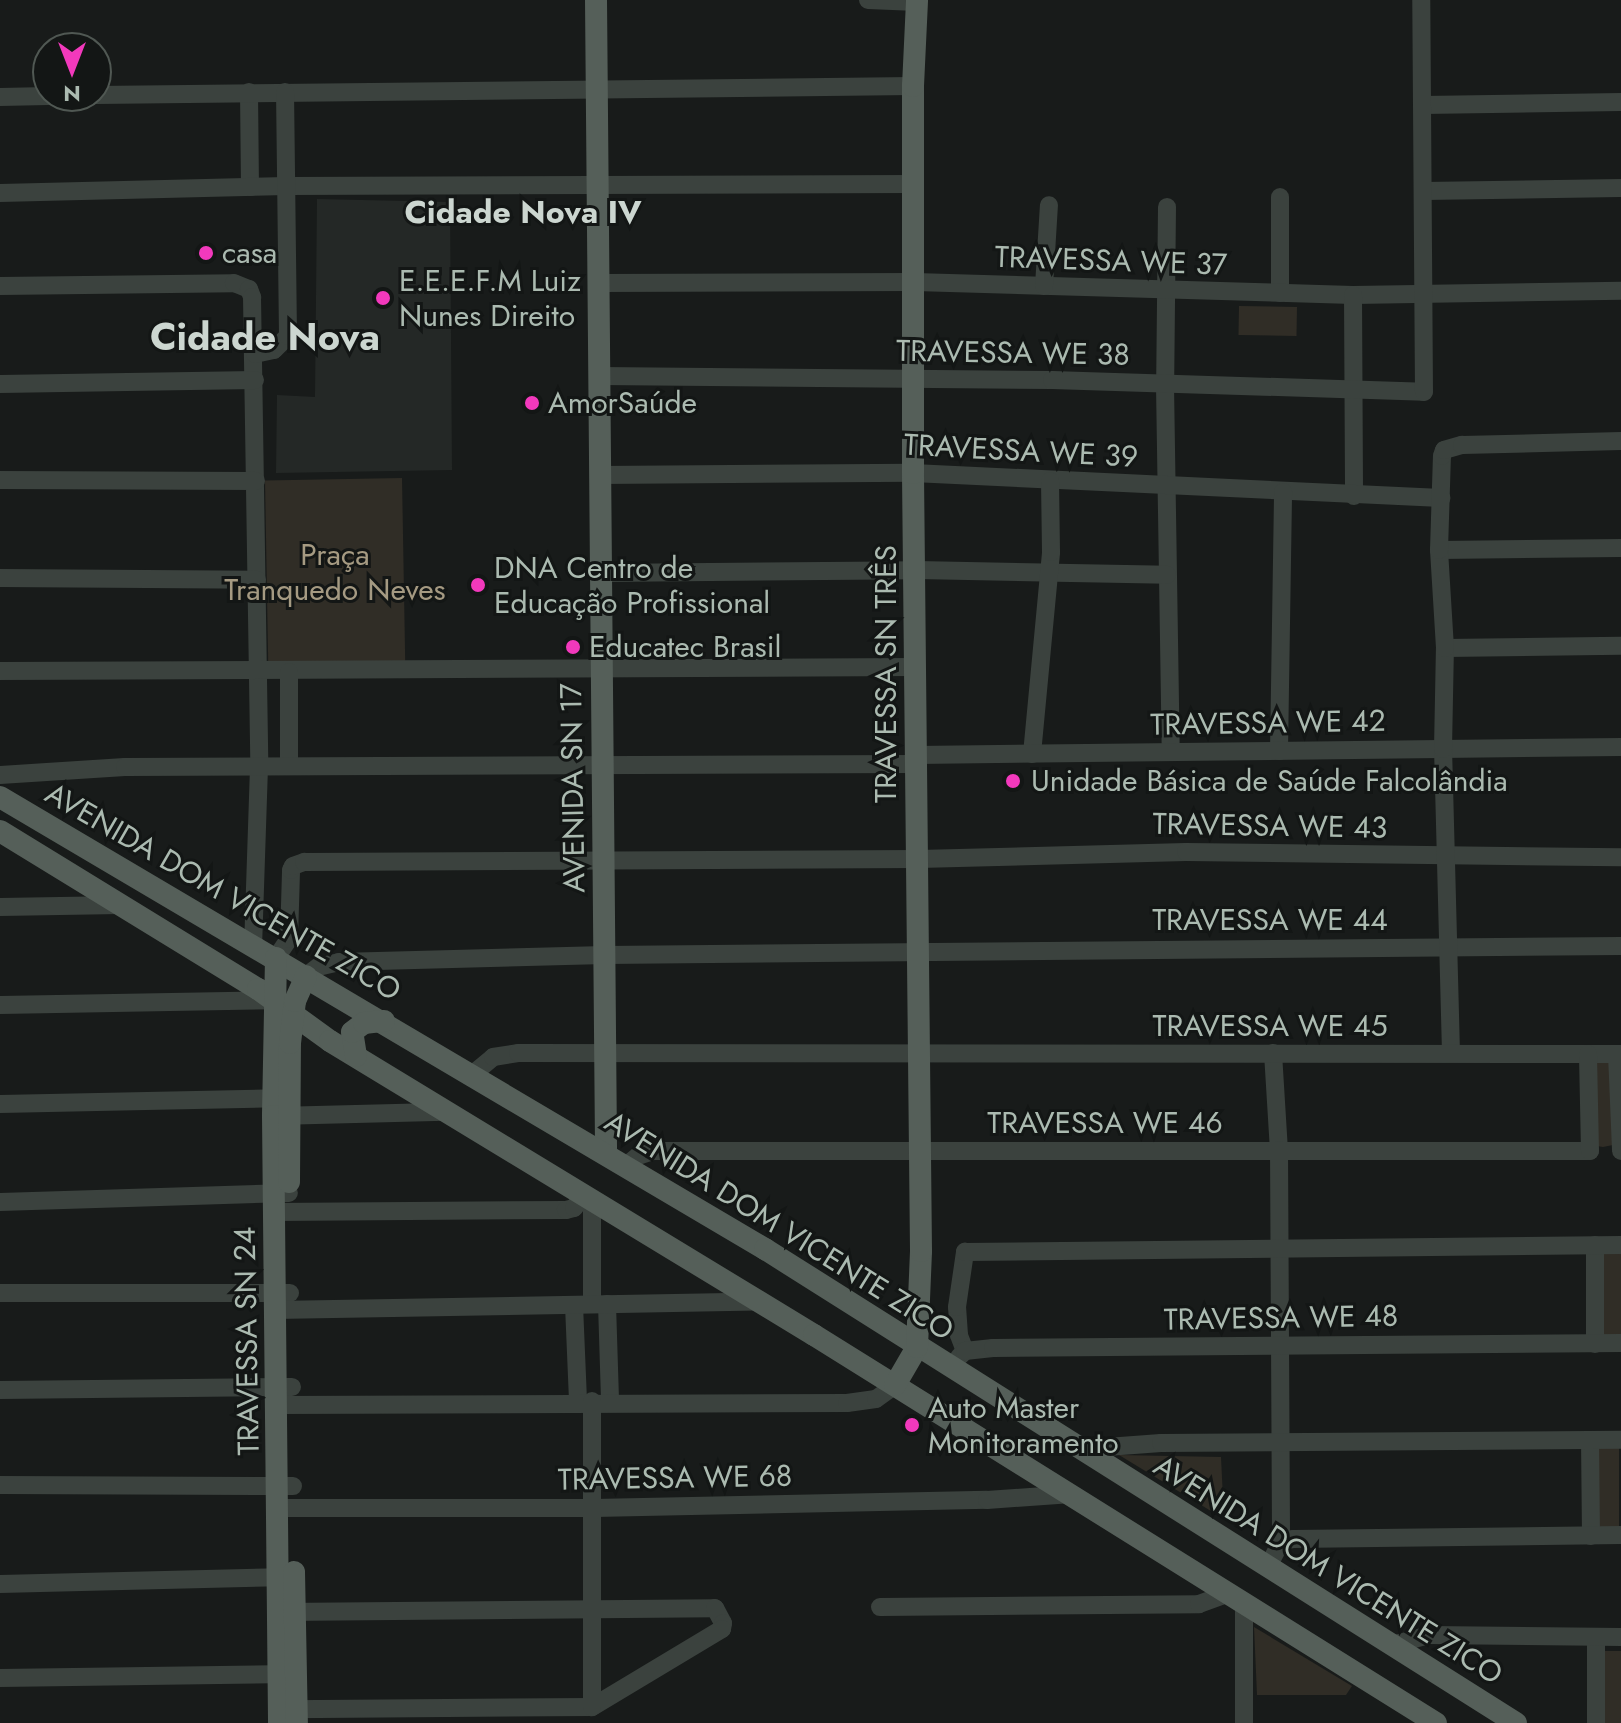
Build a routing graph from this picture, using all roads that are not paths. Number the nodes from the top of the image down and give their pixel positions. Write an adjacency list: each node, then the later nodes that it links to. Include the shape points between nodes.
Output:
1 (596, 0): 6 (main road, AVENIDA SN 17)
2 (868, 0): 4 (street)
3 (1421, 0): 13 (street)
4 (917, 1): 5 (main road, TRAVESSA SN TRÊS)
5 (913, 86): 6 (street); 14 (main road, TRAVESSA SN TRÊS)
6 (596, 90): 8 (street); 15 (main road, AVENIDA SN 17)
7 (249, 92): 8 (street); 9 (street); 17 (street)
8 (285, 92): 16 (street)
9 (112, 95)
10 (32, 96): 11 (street)
11 (0, 97)
12 (1621, 102): 13 (street)
13 (1423, 105): 19 (street)
14 (914, 184): 15 (street); 24 (main road, TRAVESSA SN TRÊS)
15 (596, 185): 16 (street); 25 (main road, AVENIDA SN 17)
16 (286, 186): 17 (street); 33 (street, via 288,336 274,350)
17 (250, 187): 20 (street)
18 (1621, 188): 19 (street)
19 (1424, 191): 31 (street)
20 (0, 193)
21 (1280, 197): 30 (street)
22 (1049, 205): 27 (street)
23 (1167, 207): 29 (street)
24 (915, 282): 25 (street, TRAVESSA WE 37); 27 (street, TRAVESSA WE 37); 35 (main road, TRAVESSA SN TRÊS)
25 (599, 283): 34 (main road, AVENIDA SN 17)
26 (0, 286): 33 (street, via 234,283 249,289 252,297)
27 (1044, 286): 29 (street, TRAVESSA WE 37)
28 (1621, 291): 31 (street, TRAVESSA WE 37)
29 (1167, 292): 30 (street, TRAVESSA WE 37); 38 (street)
30 (1280, 293): 32 (street, TRAVESSA WE 37)
31 (1423, 294): 32 (street, TRAVESSA WE 37); 39 (street, TRAVESSA WE 38, via 1424,392)
32 (1353, 295): 39 (street)
33 (255, 354): 36 (street)
34 (600, 376): 35 (street, TRAVESSA WE 38); 42 (main road, AVENIDA SN 17)
35 (913, 378): 38 (street, TRAVESSA WE 38); 41 (main road, TRAVESSA SN TRÊS)
36 (255, 380): 37 (street); 44 (street)
37 (0, 384)
38 (1165, 385): 39 (street, TRAVESSA WE 38); 46 (street)
39 (1352, 391): 48 (street)
40 (1621, 441): 49 (street, via 1462,445 1444,450)
41 (913, 473): 42 (street, TRAVESSA WE 39); 45 (street, TRAVESSA WE 39); 52 (main road, TRAVESSA SN TRÊS)
42 (599, 475): 53 (main road, AVENIDA SN 17)
43 (0, 480): 44 (street)
44 (256, 481): 57 (street)
45 (1050, 481): 46 (street, TRAVESSA WE 39); 54 (street)
46 (1167, 486): 47 (street, TRAVESSA WE 39); 55 (street)
47 (1283, 492): 48 (street, TRAVESSA WE 39); 67 (street)
48 (1354, 496): 49 (street, TRAVESSA WE 39)
49 (1441, 498): 51 (street)
50 (1621, 548): 51 (street)
51 (1439, 550): 59 (street)
52 (917, 570): 53 (street); 54 (street); 60 (main road, TRAVESSA SN TRÊS)
53 (601, 573): 61 (main road, AVENIDA SN 17)
54 (1049, 574): 55 (street); 69 (street)
55 (1167, 575): 68 (street)
56 (0, 578): 57 (street)
57 (257, 580): 63 (street)
58 (1621, 646): 59 (street)
59 (1445, 648): 66 (street)
60 (915, 667): 61 (street); 70 (main road, TRAVESSA SN TRÊS)
61 (601, 668): 64 (street); 71 (main road, AVENIDA SN 17)
62 (0, 671): 63 (street)
63 (257, 672): 64 (street); 73 (street)
64 (289, 672): 72 (street)
65 (1621, 747): 66 (street, TRAVESSA WE 42)
66 (1443, 749): 67 (street, TRAVESSA WE 42); 77 (street)
67 (1279, 751): 68 (street, TRAVESSA WE 42)
68 (1171, 752): 69 (street, TRAVESSA WE 42)
69 (1032, 754): 70 (street, TRAVESSA WE 42)
70 (916, 760): 71 (street); 79 (main road, TRAVESSA SN TRÊS)
71 (603, 765): 72 (street); 80 (main road, AVENIDA SN 17)
72 (289, 766): 73 (street)
73 (259, 767): 74 (street, via 125,767); 83 (street)
74 (0, 775)
75 (0, 797): 83 (main road, AVENIDA DOM VICENTE ZICO)
76 (0, 831): 81 (main road, AVENIDA DOM VICENTE ZICO)
77 (1445, 856): 78 (street, TRAVESSA WE 43); 79 (street, TRAVESSA WE 43, via 1186,852); 85 (street)
78 (1621, 857)
79 (919, 859): 80 (street); 86 (main road, TRAVESSA SN TRÊS)
80 (603, 861): 87 (main road, AVENIDA SN 17); 88 (street, via 300,863 291,870 289,939)
81 (120, 905): 82 (street); 90 (main road, AVENIDA DOM VICENTE ZICO)
82 (0, 907)
83 (253, 946): 88 (main road, AVENIDA DOM VICENTE ZICO)
84 (1621, 946): 85 (street, TRAVESSA WE 44)
85 (1450, 947): 86 (street, TRAVESSA WE 44); 95 (street)
86 (920, 953): 87 (street); 99 (main road, TRAVESSA SN TRÊS)
87 (605, 955): 89 (street, via 339,962); 96 (main road, AVENIDA SN 17)
88 (276, 958): 89 (main road, AVENIDA DOM VICENTE ZICO); 90 (main road, TRAVESSA SN 24)
89 (306, 976): 92 (main road, TRAVESSA SN 24); 93 (main road, AVENIDA DOM VICENTE ZICO)
90 (274, 1000): 91 (street); 92 (main road, AVENIDA DOM VICENTE ZICO); 103 (main road, TRAVESSA SN 24)
91 (0, 1005)
92 (294, 1014): 100 (main road, AVENIDA DOM VICENTE ZICO); 103 (main road, TRAVESSA SN 24)
93 (384, 1021): 100 (main road, via 364,1023 352,1032); 101 (main road, AVENIDA DOM VICENTE ZICO)
94 (1273, 1053): 95 (street, TRAVESSA WE 45); 99 (street, TRAVESSA WE 45); 105 (street)
95 (1451, 1053): 97 (street, TRAVESSA WE 45)
96 (605, 1054): 99 (street); 101 (street, via 507,1053); 108 (main road, AVENIDA SN 17)
97 (1588, 1054): 98 (street, TRAVESSA WE 45); 105 (street, TRAVESSA WE 46, via 1590,1151)
98 (1619, 1054): 106 (street)
99 (919, 1055): 107 (main road, TRAVESSA SN TRÊS)
100 (356, 1056): 104 (main road, AVENIDA DOM VICENTE ZICO)
101 (473, 1074): 108 (main road, AVENIDA DOM VICENTE ZICO)
102 (0, 1104): 103 (street)
103 (281, 1107): 104 (street); 112 (main road, TRAVESSA SN 24)
104 (445, 1112): 110 (main road, AVENIDA DOM VICENTE ZICO)
105 (1279, 1150): 107 (street, TRAVESSA WE 46); 115 (street)
106 (1621, 1151)
107 (920, 1153): 109 (street, TRAVESSA WE 46, via 653,1151); 122 (main road, TRAVESSA SN TRÊS)
108 (606, 1154): 109 (main road, AVENIDA DOM VICENTE ZICO)
109 (626, 1166): 122 (main road, AVENIDA DOM VICENTE ZICO)
110 (588, 1199): 112 (street, via 566,1210); 118 (main road, AVENIDA DOM VICENTE ZICO); 119 (street)
111 (0, 1202): 112 (street)
112 (281, 1202): 117 (main road, TRAVESSA SN 24)
113 (1595, 1245): 114 (street); 115 (street); 121 (street)
114 (1621, 1245)
115 (1280, 1250): 123 (street); 124 (street, via 965,1252)
116 (0, 1293): 117 (street)
117 (282, 1301): 119 (street); 127 (main road, TRAVESSA SN 24)
118 (757, 1302): 119 (street); 125 (main road, AVENIDA DOM VICENTE ZICO, via 788,1307)
119 (591, 1304): 128 (street); 128 (street)
120 (1621, 1343): 121 (street, TRAVESSA WE 48)
121 (1595, 1344): 123 (street, TRAVESSA WE 48)
122 (917, 1347): 124 (main road, AVENIDA DOM VICENTE ZICO); 125 (main road)
123 (1282, 1348): 124 (street, TRAVESSA WE 48); 131 (street)
124 (957, 1359): 132 (main road, AVENIDA DOM VICENTE ZICO)
125 (897, 1382): 128 (street, via 876,1399 847,1403); 134 (main road)
126 (0, 1390): 127 (street)
127 (285, 1396): 128 (street); 135 (main road, TRAVESSA SN 24)
128 (594, 1401): 136 (street)
129 (1590, 1440): 130 (street); 131 (street); 138 (street)
130 (1621, 1440)
131 (1281, 1442): 132 (street); 139 (street)
132 (1080, 1449): 140 (main road, AVENIDA DOM VICENTE ZICO)
133 (0, 1485): 135 (street, TRAVESSA WE 68)
134 (1072, 1494): 136 (street, TRAVESSA WE 68); 143 (main road)
135 (286, 1497): 136 (street, TRAVESSA WE 68); 141 (main road, TRAVESSA SN 24)
136 (594, 1508): 145 (street)
137 (1621, 1535): 138 (street)
138 (1591, 1536): 139 (street)
139 (1281, 1541): 140 (street)
140 (1268, 1567): 149 (main road, AVENIDA DOM VICENTE ZICO)
141 (287, 1577): 142 (street); 146 (main road, TRAVESSA SN 24)
142 (0, 1584)
143 (1237, 1598): 144 (street, via 1199,1604); 154 (street); 155 (main road)
144 (880, 1607)
145 (593, 1610): 146 (street); 152 (street); 152 (street, via 715,1608 722,1629)
146 (287, 1612): 150 (main road, TRAVESSA SN 24)
147 (1596, 1637): 148 (street); 149 (street, via 1424,1635); 157 (street)
148 (1621, 1637)
149 (1392, 1645): 156 (main road, AVENIDA DOM VICENTE ZICO)
150 (288, 1674): 151 (street); 153 (main road, TRAVESSA SN 24)
151 (0, 1678)
152 (592, 1707): 153 (street)
153 (288, 1716)
154 (1244, 1723)
155 (1436, 1723)
156 (1516, 1723)
157 (1596, 1723)

